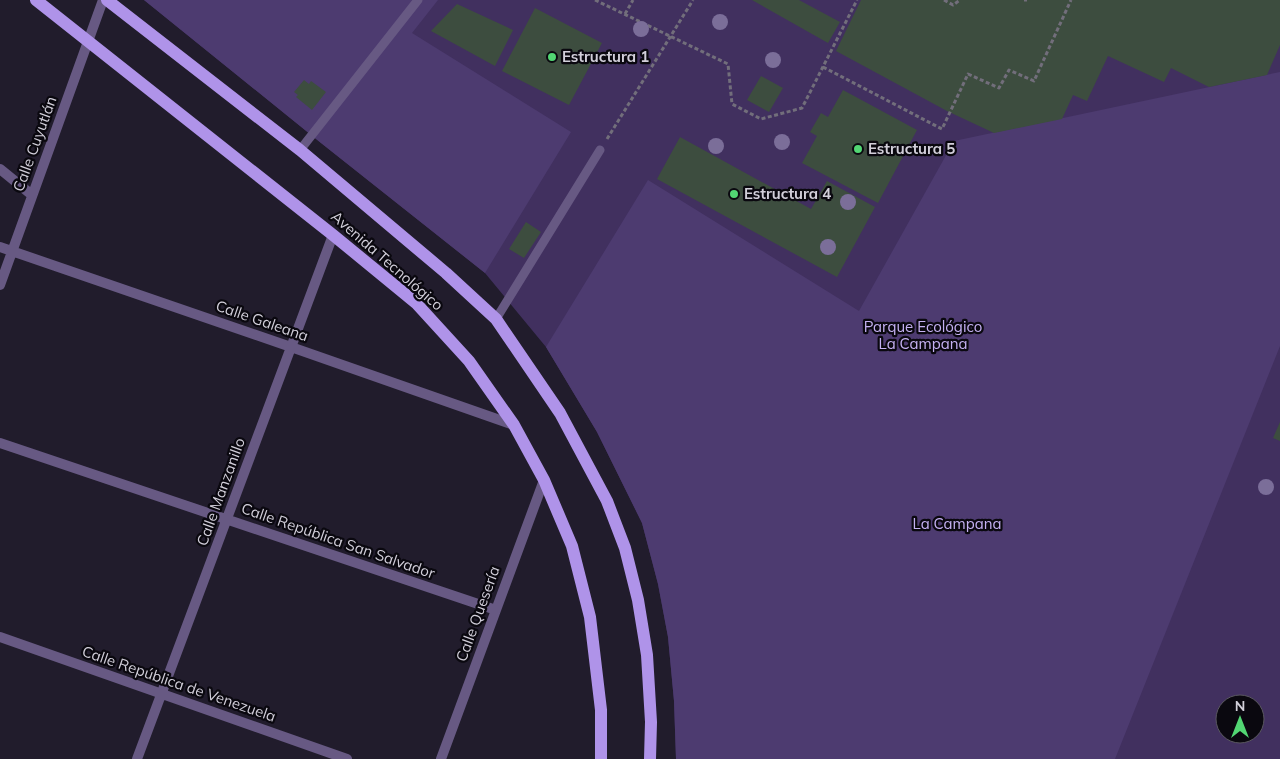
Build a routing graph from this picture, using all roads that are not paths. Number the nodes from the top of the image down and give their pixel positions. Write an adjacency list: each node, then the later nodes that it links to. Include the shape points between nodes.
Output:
1 (36, 0): 5 (main road, Avenida Tecnológico)
2 (103, 0): 5 (street, Calle Cuyutlán)
3 (108, 0): 6 (main road, Avenida Tecnológico)
4 (418, 0): 6 (lane)
5 (88, 42): 9 (street, Calle Cuyutlán); 10 (main road, Avenida Tecnológico)
6 (300, 150): 14 (main road, Avenida Tecnológico)
7 (600, 150): 14 (lane)
8 (0, 169): 9 (street)
9 (32, 195): 12 (street, Calle Cuyutlán)
10 (333, 235): 15 (street, Calle Manzanillo); 16 (main road, Avenida Tecnológico, via 416,304 470,361)
11 (0, 247): 12 (street, Calle Galeana)
12 (12, 252): 13 (street, Calle Cuyutlán); 15 (street, Calle Galeana)
13 (0, 285)
14 (496, 319): 27 (main road, Avenida Tecnológico, via 560,413 607,501 625,548 647,655 652,722)
15 (291, 346): 16 (street, Calle Galeana); 19 (street, Calle Manzanillo)
16 (514, 425): 18 (main road, Avenida Tecnológico)
17 (0, 443): 19 (street, Calle República San Salvador)
18 (544, 480): 20 (street, Calle Quesería); 26 (main road, Avenida Tecnológico, via 572,546 590,617 601,710)
19 (227, 519): 20 (street, Calle República San Salvador); 22 (street, Calle Manzanillo)
20 (496, 610): 25 (street, Calle Quesería)
21 (0, 637): 22 (street, Calle República de Venezuela)
22 (162, 694): 23 (street, Calle Manzanillo); 24 (street, Calle República de Venezuela)
23 (137, 759)
24 (348, 759)
25 (441, 759)
26 (601, 759)
27 (650, 759)

